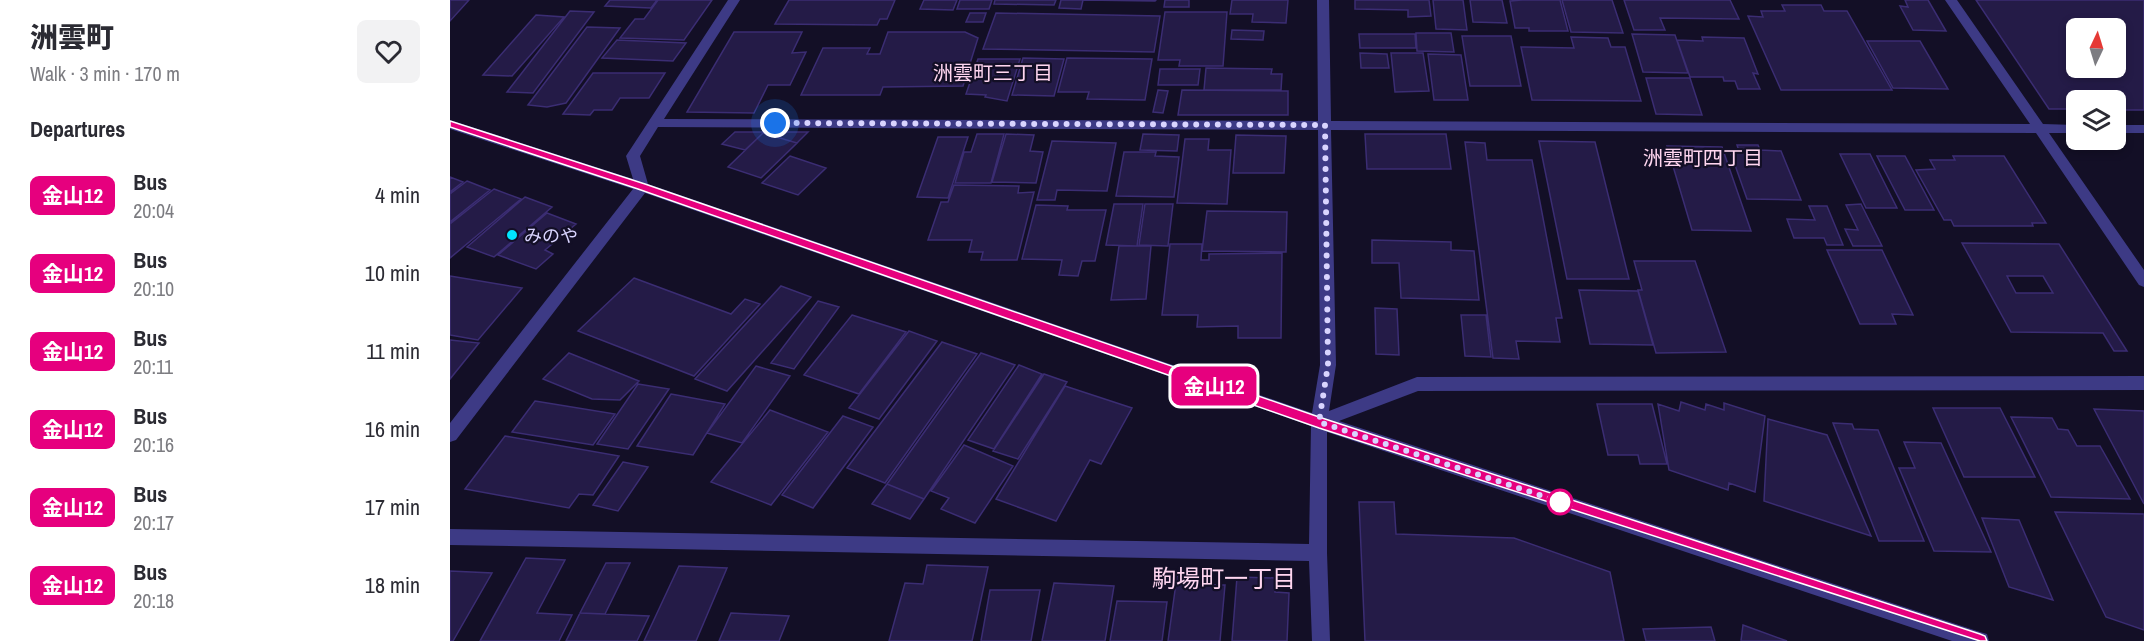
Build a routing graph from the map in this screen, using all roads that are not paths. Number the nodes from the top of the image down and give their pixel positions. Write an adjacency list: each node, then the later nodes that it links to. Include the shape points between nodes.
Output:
1 (734, 0): 4 (street)
2 (1323, 0): 6 (street)
3 (1951, 0): 7 (street)
4 (656, 123): 6 (street); 11 (street, via 633,156)
5 (450, 124): 11 (street)
6 (1325, 125): 7 (street); 14 (street, via 1328,365)
7 (2038, 129): 8 (street); 12 (street)
8 (2066, 129)
9 (2126, 129): 10 (street)
10 (2144, 129)
11 (642, 187): 14 (street); 15 (street)
12 (2144, 281)
13 (2144, 383): 14 (street, via 1417,384)
14 (1319, 422): 17 (street); 19 (street)
15 (450, 435)
16 (450, 537): 17 (street)
17 (1318, 553): 18 (street)
18 (1321, 641)
19 (1980, 641)

